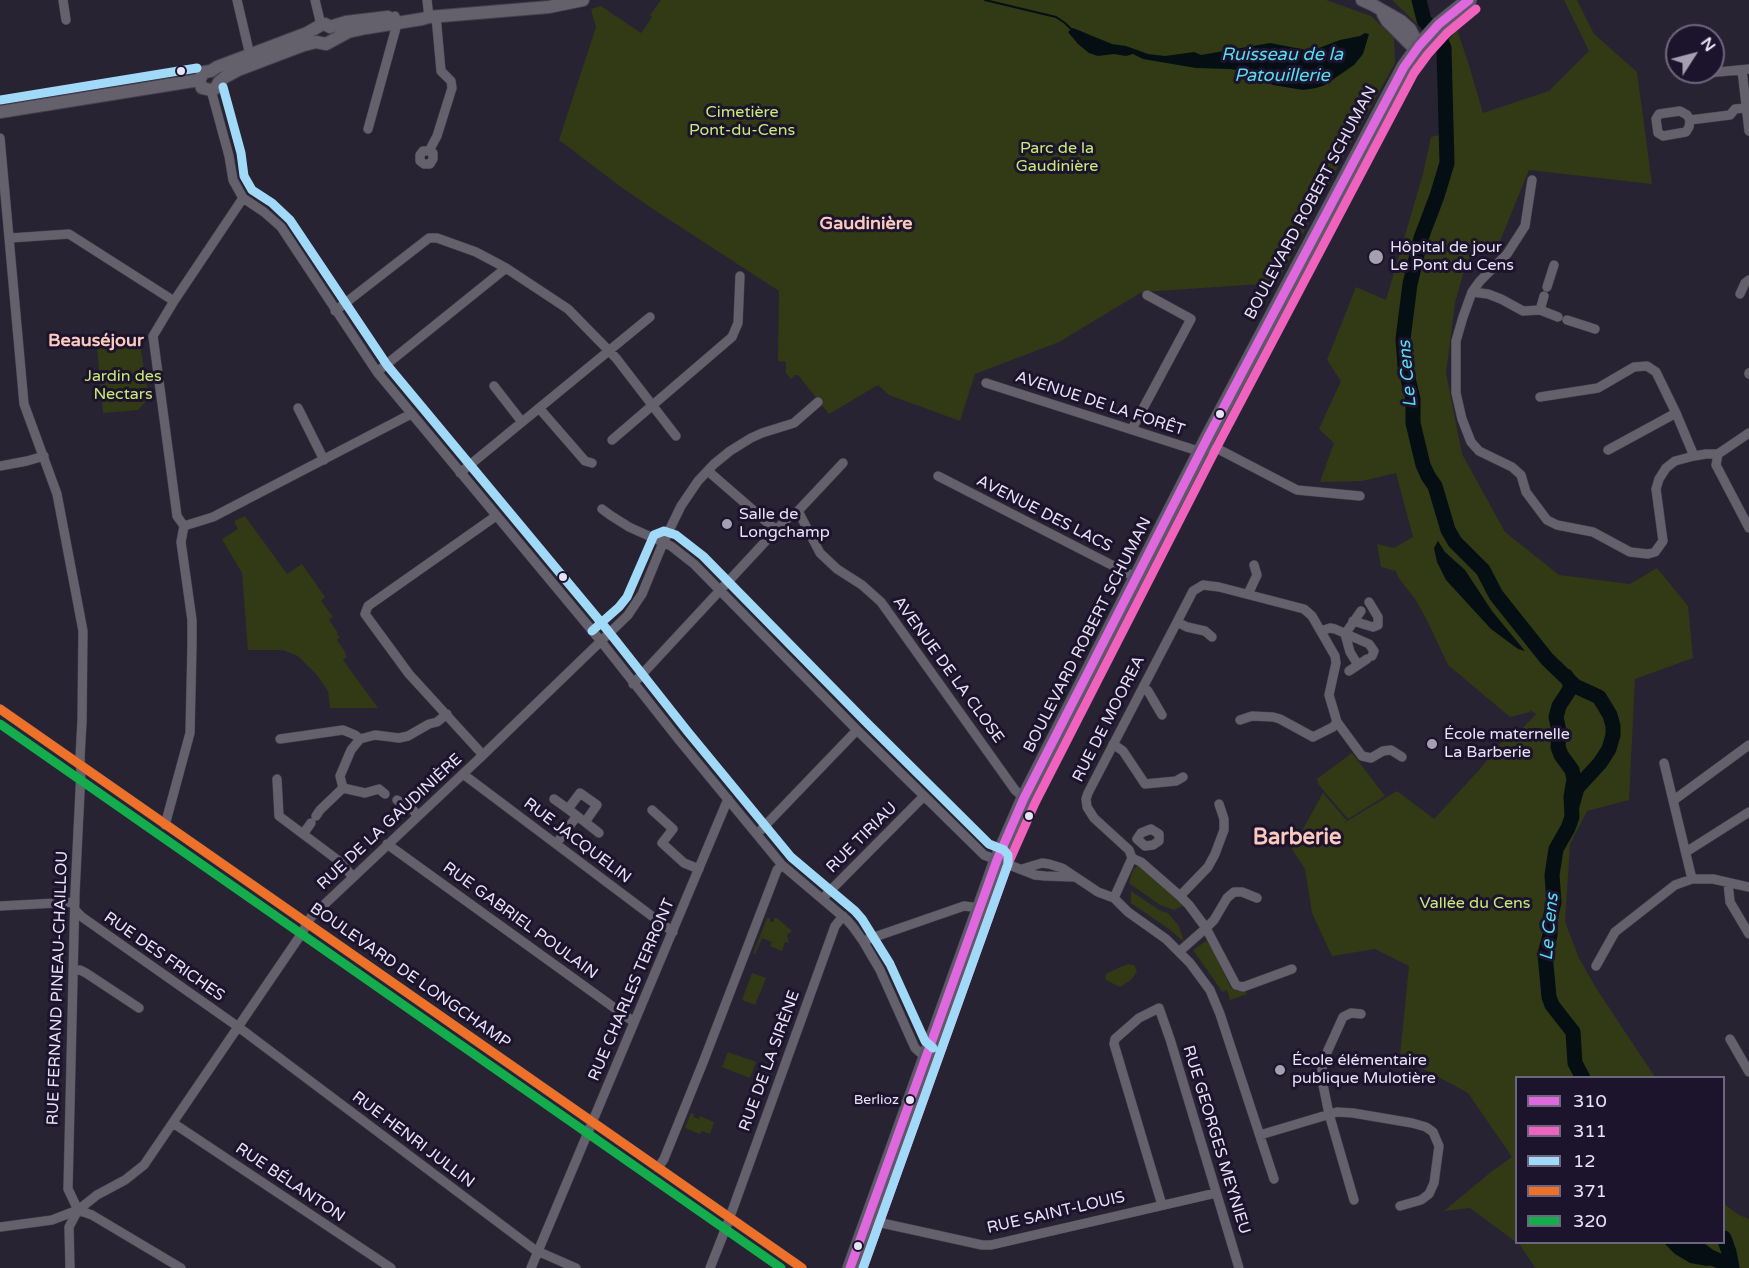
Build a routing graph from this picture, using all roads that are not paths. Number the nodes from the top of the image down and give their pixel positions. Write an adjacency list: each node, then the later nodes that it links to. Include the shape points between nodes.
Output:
1 (63, 0): 10 (street)
2 (237, 0): 14 (street)
3 (315, 0): 12 (street)
4 (427, 0): 9 (street)
5 (583, 0): 8 (street, via 555,6)
6 (1362, 0): 13 (street, via 1401,21)
7 (1469, 0): 13 (main road, BOULEVARD ROBERT SCHUMAN)
8 (527, 4): 9 (street)
9 (432, 16): 11 (street); 26 (street, via 441,71 452,88)
10 (66, 20)
11 (396, 20): 12 (street, via 346,22); 12 (street, via 331,40 333,32); 23 (street)
12 (320, 31): 14 (street); 19 (street, via 231,73)
13 (1422, 43): 58 (main road, BOULEVARD ROBERT SCHUMAN, via 1404,67)
14 (251, 55): 16 (street)
15 (1745, 70): 17 (street); 21 (street)
16 (211, 71): 18 (street, via 204,72); 19 (street, via 216,74)
17 (1725, 72)
18 (199, 80): 19 (street, via 202,88); 20 (street)
19 (215, 86): 28 (street, via 233,180)
20 (0, 112)
21 (1747, 113): 22 (street, via 1735,119 1730,115); 24 (street)
22 (1690, 120)
23 (368, 129)
24 (1749, 131)
25 (0, 138): 29 (street, RUE FERNAND PINEAU-CHAILLOU)
26 (429, 151)
27 (1532, 180): 34 (street, via 1525,226 1512,248)
28 (243, 198): 37 (street); 39 (street, via 281,227)
29 (10, 238): 37 (street, via 69,234); 61 (street, RUE FERNAND PINEAU-CHAILLOU, via 24,404)
30 (1554, 265): 38 (street)
31 (506, 268): 39 (street, via 476,252 429,238); 42 (street, via 567,309); 43 (street)
32 (740, 276): 48 (street, via 738,323 732,337)
33 (1749, 280): 35 (street)
34 (1472, 292): 38 (street, via 1502,299 1523,311); 62 (street, via 1456,341 1456,393 1462,419 1479,451 1521,475 1526,492 1547,520 1593,532 1630,552 1655,552 1663,541 1656,489 1659,479 1675,461)
35 (1740, 294)
36 (1147, 295): 54 (street, via 1191,319)
37 (174, 301): 74 (street, via 153,336 177,516)
38 (1540, 310): 41 (street)
39 (335, 311): 43 (street)
40 (650, 317): 42 (street)
41 (1594, 329)
42 (609, 351): 48 (street); 50 (street)
43 (377, 372): 52 (street)
44 (986, 383): 54 (street, AVENUE DE LA FORÊT)
45 (494, 386): 53 (street)
46 (1540, 397): 51 (street, via 1598,388 1634,367 1647,366 1656,372)
47 (818, 402): 67 (street, RUE DE LA GAUDINIÈRE, via 794,423 762,433 730,451)
48 (653, 405): 56 (street); 57 (street)
49 (298, 408): 63 (street)
50 (539, 408): 53 (street); 64 (street, via 585,461)
51 (1676, 413): 59 (street); 62 (street)
52 (411, 414): 63 (street); 68 (street)
53 (522, 422): 68 (street)
54 (1132, 429): 58 (street, AVENUE DE LA FORÊT, via 1195,450)
55 (1749, 434): 60 (street)
56 (676, 436)
57 (612, 440)
58 (1203, 447): 70 (street, AVENUE DE LA FORÊT, via 1220,450 1297,490); 79 (main road, BOULEVARD ROBERT SCHUMAN)
59 (1608, 450)
60 (1718, 454): 62 (street); 75 (street, via 1716,465)
61 (44, 456): 66 (street); 107 (street, RUE FERNAND PINEAU-CHAILLOU, via 57,494 84,631)
62 (1694, 456)
63 (324, 460): 74 (street, via 213,517)
64 (592, 463)
65 (843, 463): 72 (street)
66 (0, 466)
67 (708, 471): 76 (street); 77 (street, RUE DE LA GAUDINIÈRE, via 685,500)
68 (460, 473): 73 (street)
69 (938, 476): 79 (street, AVENUE DES LACS)
70 (1360, 496)
71 (602, 509): 77 (street)
72 (798, 511): 76 (street); 114 (street, AVENUE DE LA CLOSE, via 820,553 880,603)
73 (496, 516): 89 (street); 95 (street, via 366,609 365,614 409,674)
74 (184, 526): 125 (street, via 181,542 192,628 190,733)
75 (1749, 528)
76 (776, 530): 80 (street)
77 (663, 543): 80 (street, via 694,564); 89 (street, RUE DE LA GAUDINIÈRE, via 637,603)
78 (1254, 565): 81 (street, via 1257,575)
79 (1137, 578): 114 (main road, BOULEVARD ROBERT SCHUMAN)
80 (720, 590): 92 (street); 99 (street)
81 (1248, 594): 85 (street, RUE DE MOOREA, via 1199,586); 86 (street, via 1305,609)
82 (1369, 602): 84 (street, via 1378,625)
83 (1361, 611): 84 (street)
84 (1353, 621): 87 (street)
85 (1177, 622): 88 (street); 93 (street, RUE DE MOOREA)
86 (1321, 631): 87 (street, via 1330,628); 98 (street, via 1336,660 1329,695)
87 (1345, 634): 90 (street, via 1350,652); 90 (street, via 1369,644)
88 (1212, 637)
89 (600, 640): 92 (street); 104 (street, RUE DE LA GAUDINIÈRE)
90 (1368, 657): 91 (street)
91 (1348, 671)
92 (633, 684): 116 (street)
93 (1143, 687): 96 (street); 102 (street, RUE DE MOOREA)
94 (0, 709): 107 (street, BOULEVARD DE LONGCHAMP)
95 (447, 714): 101 (street, via 408,736 375,735); 104 (street)
96 (1162, 715)
97 (1240, 720): 98 (street, via 1273,717 1313,737)
98 (1337, 722): 105 (street, via 1362,756 1371,758 1391,750)
99 (857, 730): 113 (street); 128 (street)
100 (280, 739): 101 (street, via 344,730)
101 (360, 739): 111 (street, via 340,776)
102 (1113, 744): 109 (street, via 1123,750 1145,784); 133 (street, RUE DE MOOREA, via 1086,802 1091,815)
103 (1749, 745): 118 (street)
104 (483, 755): 108 (street, RUE DE LA GAUDINIÈRE)
105 (1402, 757)
106 (1664, 763): 118 (street)
107 (80, 764): 125 (street, BOULEVARD DE LONGCHAMP); 146 (street, RUE FERNAND PINEAU-CHAILLOU)
108 (463, 774): 123 (street, RUE DE LA GAUDINIÈRE); 131 (street, RUE JACQUELIN)
109 (1183, 777)
110 (277, 779): 127 (street, via 279,816)
111 (343, 788): 112 (street, via 365,793 379,789); 127 (street)
112 (385, 794)
113 (924, 797): 134 (street, via 984,855); 144 (street, RUE TIRIAU)
114 (1024, 798): 134 (main road, BOULEVARD ROBERT SCHUMAN)
115 (554, 799): 120 (street)
116 (728, 799): 128 (street); 136 (street, RUE CHARLES TERRONT)
117 (397, 800): 123 (street)
118 (1674, 800): 132 (street)
119 (1219, 804): 141 (street, via 1224,830 1215,854)
120 (568, 809): 124 (street); 124 (street, via 579,788 597,805)
121 (652, 810): 136 (street, via 674,829 662,843 684,863)
122 (1749, 812): 132 (street)
123 (418, 816): 130 (street, RUE DE LA GAUDINIÈRE)
124 (581, 819): 126 (street); 131 (street)
125 (165, 825): 149 (street, BOULEVARD DE LONGCHAMP)
126 (599, 833)
127 (303, 834): 137 (street, via 339,861)
128 (758, 834): 135 (street)
129 (1140, 842): 133 (street)
130 (387, 844): 137 (street, RUE DE LA GAUDINIÈRE); 160 (street, RUE GABRIEL POULAIN)
131 (556, 844): 151 (street, RUE JACQUELIN)
132 (1686, 852): 138 (street)
133 (1130, 854): 141 (street, RUE DE MOOREA); 142 (street)
134 (997, 860): 142 (street, via 1035,874 1074,877); 147 (main road, BOULEVARD ROBERT SCHUMAN)
135 (782, 865): 144 (street); 169 (street)
136 (699, 869): 151 (street, RUE CHARLES TERRONT)
137 (353, 877): 149 (street, RUE DE LA GAUDINIÈRE)
138 (1692, 879): 139 (street); 155 (street, via 1675,885 1615,932)
139 (1728, 883): 140 (street); 152 (street, via 1730,902)
140 (1749, 887)
141 (1180, 896): 150 (street, RUE DE MOOREA)
142 (1114, 898): 154 (street)
143 (1257, 898): 150 (street, via 1234,892)
144 (822, 900): 148 (street)
145 (0, 906): 146 (street)
146 (75, 906): 157 (street, RUE FERNAND PINEAU-CHAILLOU); 161 (street, RUE DES FRICHES, via 82,917)
147 (981, 908): 153 (street, via 964,906); 163 (main road, BOULEVARD ROBERT SCHUMAN)
148 (843, 916): 153 (street); 176 (street, RUE DE LA SIRÈNE, via 835,926)
149 (308, 922): 161 (street, RUE DE LA GAUDINIÈRE); 166 (street, BOULEVARD DE LONGCHAMP)
150 (1206, 928): 154 (street); 156 (street, RUE DE MOOREA, via 1236,985 1244,987)
151 (673, 932): 160 (street, RUE CHARLES TERRONT)
152 (1749, 934)
153 (864, 941): 163 (street, via 911,1041)
154 (1180, 951): 168 (street, via 1213,997)
155 (1596, 966)
156 (1292, 969)
157 (73, 971): 158 (street, via 86,973); 175 (street, RUE FERNAND PINEAU-CHAILLOU, via 68,1189)
158 (139, 1008)
159 (1361, 1014): 165 (street, via 1343,1017 1323,1062 1322,1080)
160 (634, 1022): 166 (street, RUE CHARLES TERRONT)
161 (237, 1026): 167 (street, RUE DE LA GAUDINIÈRE); 181 (street, RUE HENRI JULLIN)
162 (1730, 1039): 164 (street)
163 (925, 1057): 178 (main road, BOULEVARD ROBERT SCHUMAN)
164 (1749, 1072)
165 (1329, 1114): 168 (street); 172 (street); 174 (street, via 1353,1113 1412,1123 1433,1132 1439,1146 1430,1194)
166 (593, 1122): 169 (street, BOULEVARD DE LONGCHAMP); 181 (street, RUE CHARLES TERRONT)
167 (173, 1123): 175 (street, RUE DE LA GAUDINIÈRE, via 139,1170); 184 (street, RUE BÉLANTON)
168 (1260, 1135): 170 (street)
169 (658, 1168): 176 (street, BOULEVARD DE LONGCHAMP)
170 (1274, 1179)
171 (1216, 1192): 173 (street, RUE SAINT-LOUIS); 173 (street, RUE GEORGES MEYNIEU, via 1159,1008 1139,1018 1113,1044); 190 (street, RUE GEORGES MEYNIEU)
172 (1354, 1200)
173 (1162, 1205): 178 (street, RUE SAINT-LOUIS, via 990,1245)
174 (1400, 1206)
175 (78, 1210): 177 (street, RUE DE LA GAUDINIÈRE); 180 (street); 183 (street)
176 (730, 1218): 187 (street, RUE DE LA SIRÈNE); 188 (street, BOULEVARD DE LONGCHAMP)
177 (52, 1220): 179 (street, RUE DE LA GAUDINIÈRE); 180 (street)
178 (868, 1220): 189 (main road, BOULEVARD ROBERT SCHUMAN)
179 (0, 1227)
180 (69, 1227): 182 (street)
181 (538, 1252): 185 (street, RUE CHARLES TERRONT); 186 (street, RUE HENRI JULLIN)
182 (70, 1268)
183 (181, 1268)
184 (391, 1268)
185 (531, 1268)
186 (576, 1268)
187 (710, 1268)
188 (802, 1268)
189 (850, 1268)
190 (1239, 1268)

